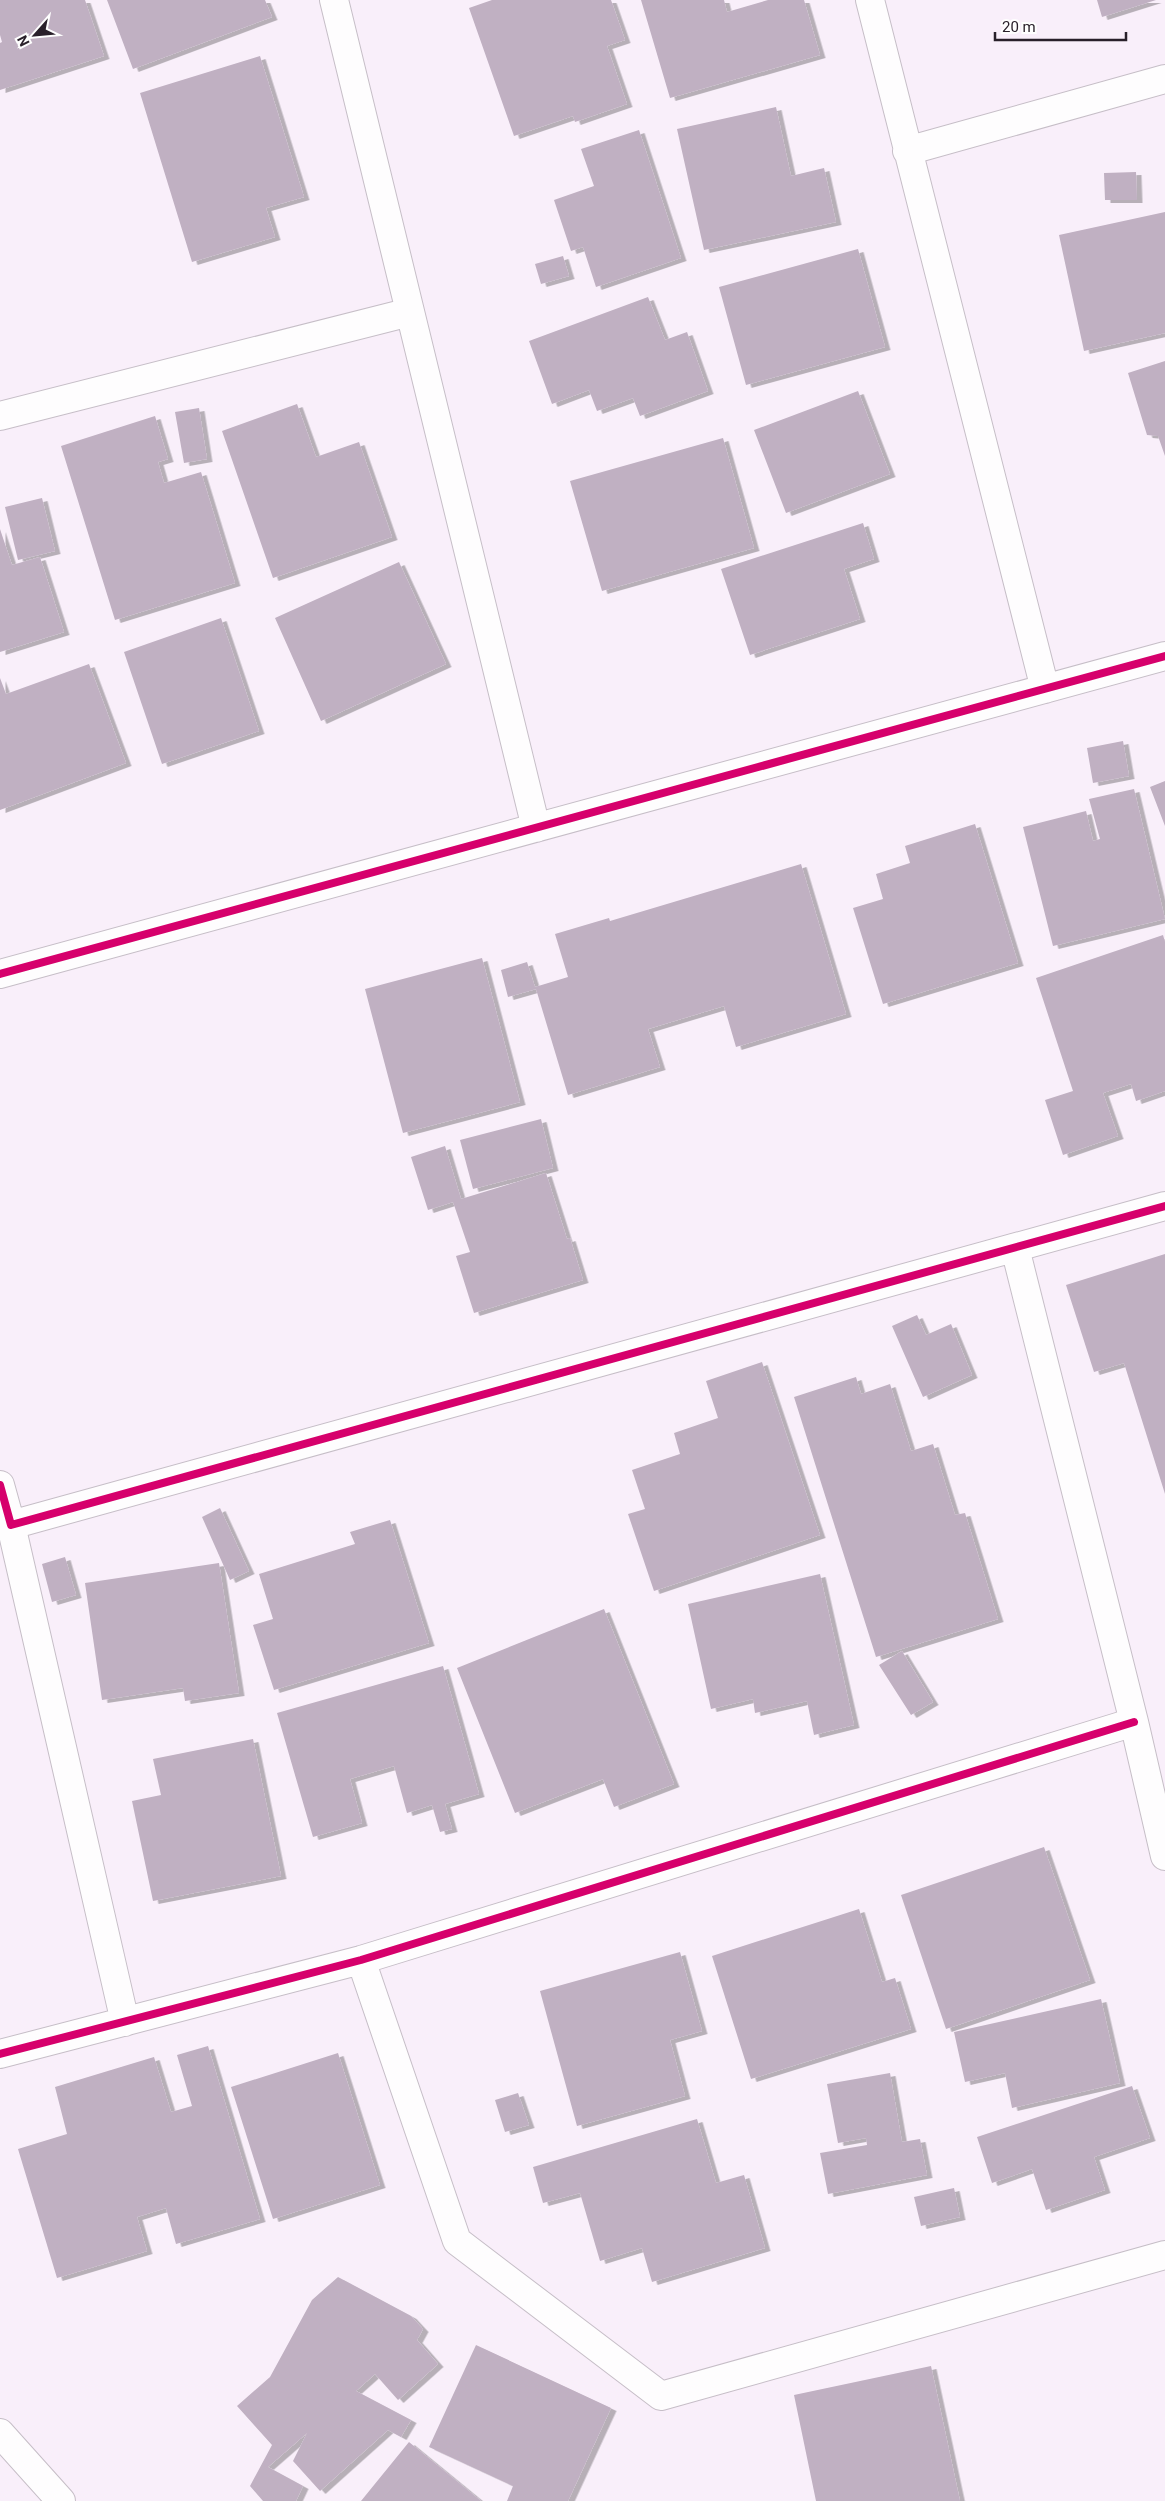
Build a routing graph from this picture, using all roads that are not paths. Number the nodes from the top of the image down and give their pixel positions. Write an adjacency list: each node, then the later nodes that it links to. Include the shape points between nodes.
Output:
1 (334, 0): 5 (street)
2 (870, 0): 4 (street)
3 (1165, 79): 4 (street)
4 (907, 151): 8 (street)
5 (410, 312): 6 (street); 9 (street)
6 (0, 416)
7 (1165, 656): 8 (street)
8 (1045, 689): 9 (street)
9 (536, 828): 10 (street)
10 (0, 974)
11 (1165, 1206): 12 (street)
12 (1015, 1248): 14 (street); 15 (street)
13 (0, 1485): 14 (street)
14 (11, 1524): 18 (street)
15 (1134, 1722): 16 (street); 17 (street)
16 (1165, 1856)
17 (361, 1960): 18 (street); 20 (street, via 457,2242 661,2396)
18 (125, 2022): 19 (street)
19 (0, 2054)
20 (1165, 2255)
21 (0, 2433): 22 (street)
22 (61, 2501)

